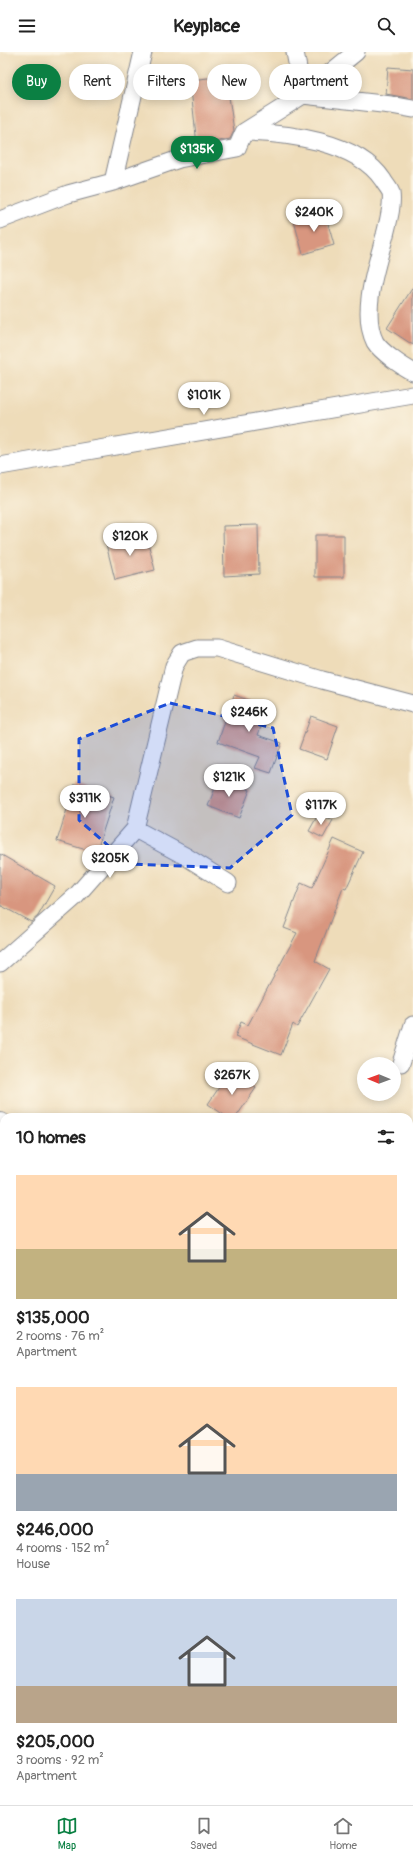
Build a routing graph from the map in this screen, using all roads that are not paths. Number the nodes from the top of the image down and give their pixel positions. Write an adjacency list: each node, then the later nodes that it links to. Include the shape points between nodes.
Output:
1 (144, 52): 10 (street)
2 (295, 52): 4 (street)
3 (356, 52): 5 (street)
4 (297, 64)
5 (341, 64)
6 (295, 100): 9 (street)
7 (347, 100): 8 (street)
8 (413, 109)
9 (244, 132): 10 (street, via 237,148 179,159); 12 (street, via 278,133 334,146 360,159 379,174 391,192 390,212 370,290 370,323 376,342 390,356)
10 (113, 182): 11 (street, via 68,194)
11 (0, 220)
12 (413, 372)
13 (413, 395): 14 (street)
14 (0, 466)
15 (413, 704): 16 (street, via 217,648 197,648 182,653 174,666)
16 (135, 829): 17 (street); 18 (street, via 76,896)
17 (228, 883)
18 (0, 964)
19 (413, 1025): 20 (street)
20 (401, 1063)

